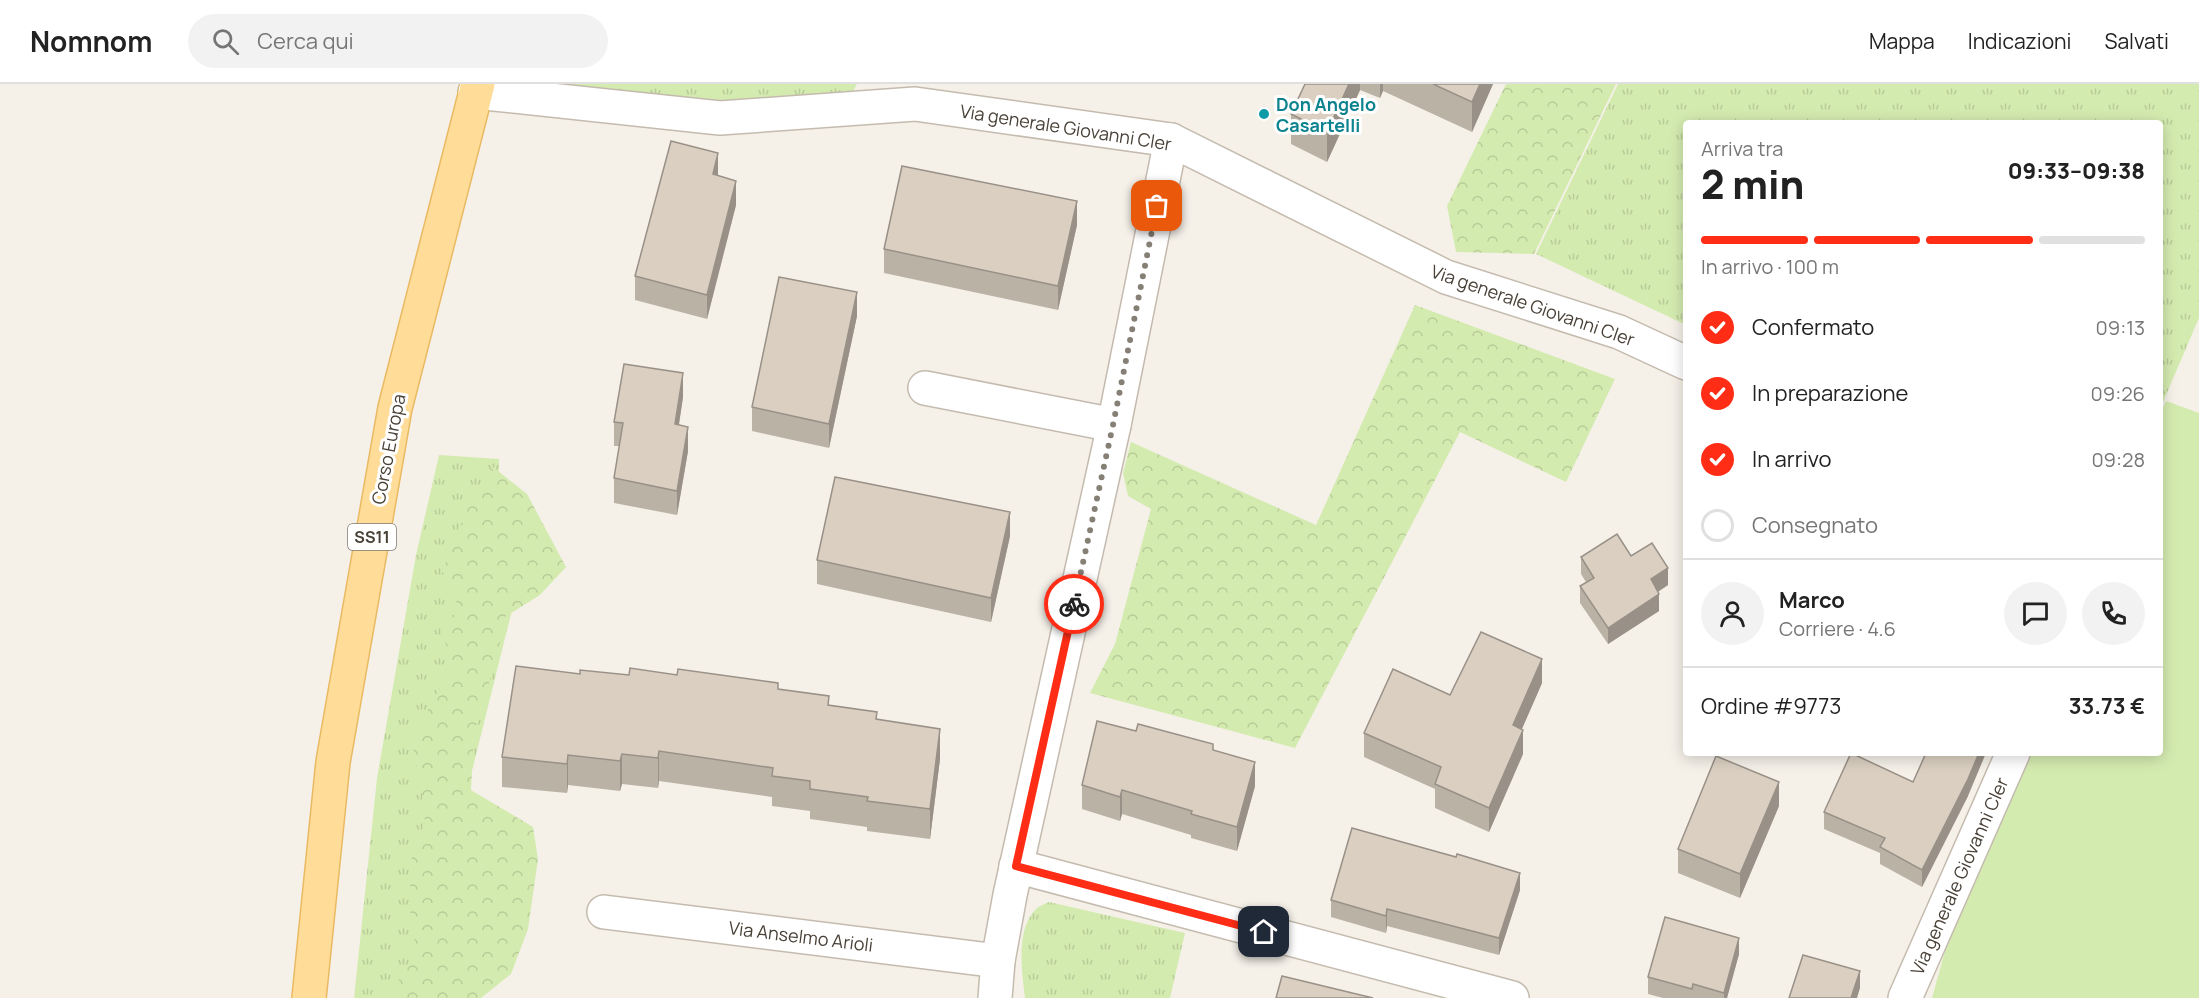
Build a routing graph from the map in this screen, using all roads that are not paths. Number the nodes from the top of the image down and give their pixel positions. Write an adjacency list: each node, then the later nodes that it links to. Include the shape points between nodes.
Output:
1 (476, 88): 2 (street, Via generale Giovanni Cler, via 720,118 915,104); 10 (main road, Corso Europa / SS11, via 394,408 333,762)
2 (1170, 140): 3 (street, Via generale Giovanni Cler, via 1446,277 1619,332); 5 (street)
3 (1683, 362)
4 (925, 388): 5 (street)
5 (1113, 425): 7 (street)
6 (2012, 756): 13 (street, Via generale Giovanni Cler)
7 (1016, 866): 9 (street); 12 (street)
8 (604, 912): 9 (street, Via Anselmo Arioli)
9 (998, 961): 11 (street)
10 (309, 998)
11 (995, 998)
12 (1512, 998)
13 (1905, 998)

